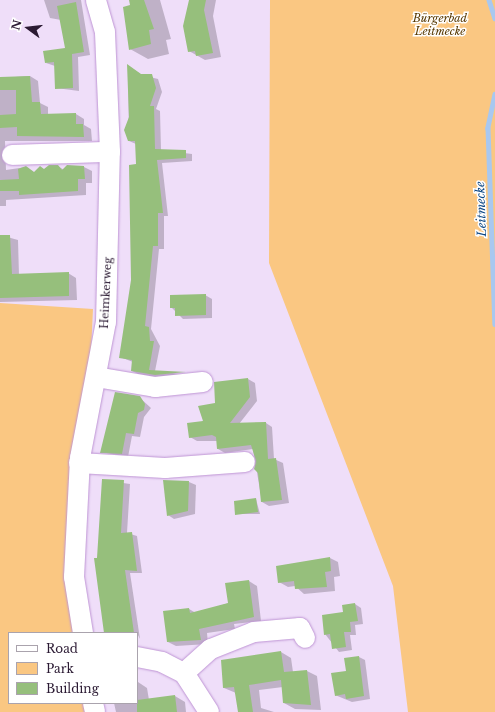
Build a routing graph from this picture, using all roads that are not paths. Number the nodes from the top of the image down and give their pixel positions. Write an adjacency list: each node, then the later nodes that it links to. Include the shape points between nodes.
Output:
1 (96, 0): 2 (street, Heimkerweg, via 105,32)
2 (110, 152): 3 (street); 4 (street, Heimkerweg, via 106,322)
3 (12, 155)
4 (96, 377): 5 (street, via 154,387); 7 (street, Heimkerweg)
5 (203, 382)
6 (245, 462): 7 (street, via 165,468)
7 (79, 463): 8 (street, Heimkerweg, via 74,577)
8 (83, 632)
9 (305, 638): 11 (street, via 300,628 254,632 211,649)
10 (138, 657): 11 (street, via 162,662)
11 (184, 673): 12 (street)
12 (209, 712)

